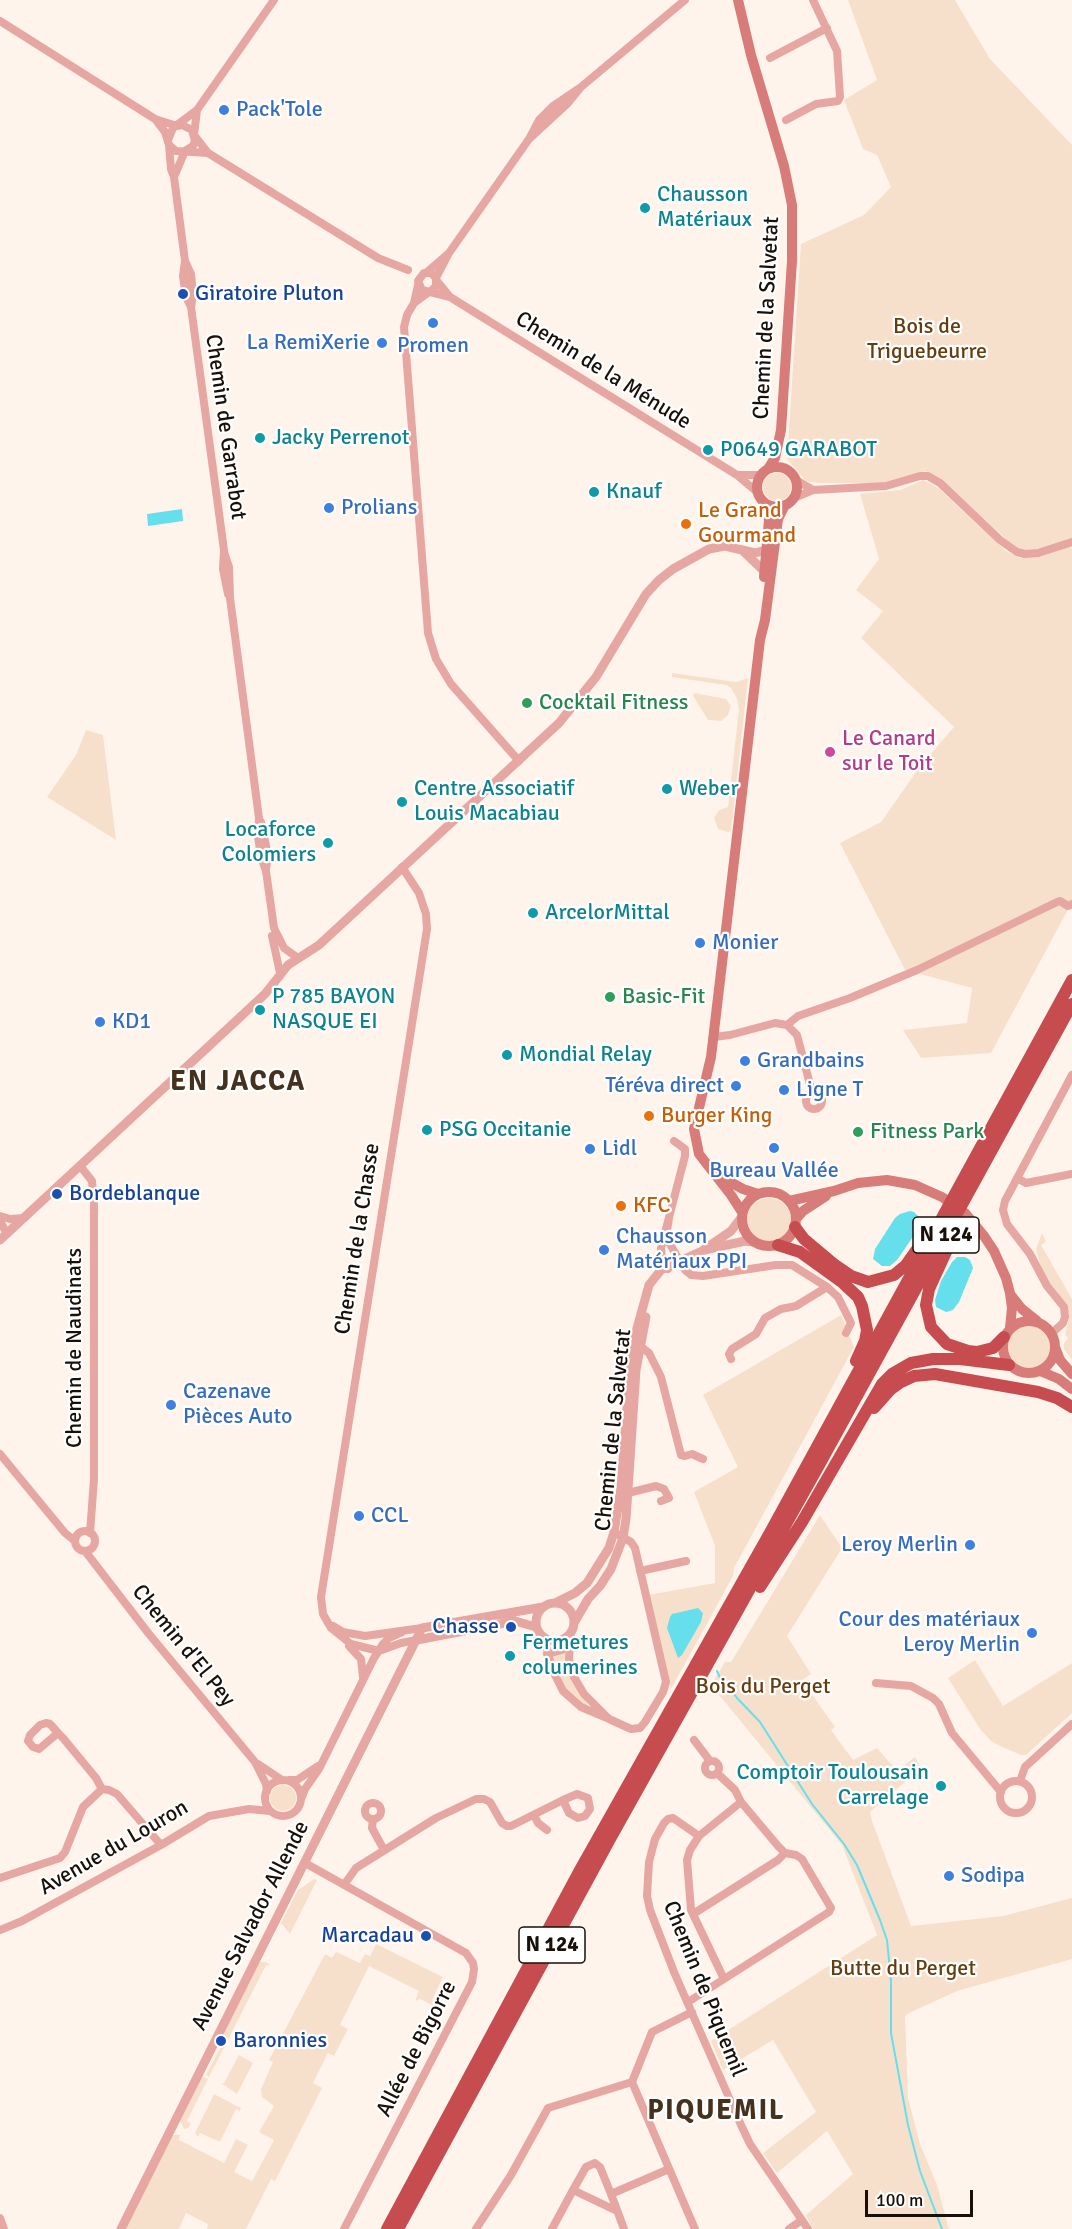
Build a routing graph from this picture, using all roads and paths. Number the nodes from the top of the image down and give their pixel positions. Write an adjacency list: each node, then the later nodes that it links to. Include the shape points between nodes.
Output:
1 (274, 0): 10 (street)
2 (685, 0): 19 (street, via 546,113)
3 (738, 0): 7 (main road, Chemin de la Salvetat)
4 (746, 0): 7 (main road, Chemin de la Salvetat)
5 (813, 0): 8 (street)
6 (0, 21): 11 (street)
7 (744, 27): 27 (main road, Chemin de la Salvetat, via 792,205)
8 (827, 28): 9 (street); 12 (street, via 837,51 840,97)
9 (770, 58)
10 (197, 110): 13 (street); 14 (street)
11 (155, 119): 13 (street); 15 (street)
12 (786, 120)
13 (177, 126): 14 (street, via 188,127); 15 (street, via 170,131)
14 (194, 135): 16 (street, via 193,146); 17 (street)
15 (169, 142): 16 (street, via 176,151); 18 (street, Chemin de Garrabot)
16 (185, 151): 17 (street); 18 (street)
17 (208, 153): 20 (street, via 378,258)
18 (174, 177): 44 (street, Chemin de Garrabot, via 185,261 183,276 191,307 224,552 230,567 230,598 259,818 258,837)
19 (449, 253): 21 (street); 22 (street)
20 (408, 270): 21 (street); 23 (street)
21 (425, 273): 22 (street, via 433,274); 23 (street)
22 (437, 280): 24 (street); 25 (street, Chemin de la Ménude)
23 (418, 284): 24 (street, via 422,290); 26 (street)
24 (430, 291): 25 (street, Chemin de la Ménude); 26 (street)
25 (450, 297): 30 (street, Chemin de la Ménude)
26 (414, 303): 41 (street, via 404,327 428,633 436,659 451,684)
27 (780, 438): 28 (main road, Chemin de la Salvetat); 29 (main road, Chemin de la Salvetat, via 775,458)
28 (788, 471): 29 (main road, via 777,467); 31 (main road)
29 (765, 472): 30 (street); 33 (main road, via 757,484)
30 (736, 476): 33 (street, Chemin de la Ménude)
31 (796, 480): 32 (street); 34 (main road, via 797,488)
32 (813, 490): 34 (street); 36 (street, via 886,486 928,476 1017,552 1038,553)
33 (758, 492): 35 (main road)
34 (789, 501): 35 (main road, via 774,507); 40 (main road, via 777,519)
35 (766, 504): 37 (main road)
36 (1072, 542)
37 (766, 549): 38 (street, via 755,553); 39 (main road)
38 (742, 550): 39 (street); 41 (street, via 725,546 709,549 659,580 646,594 580,699)
39 (764, 571): 40 (main road)
40 (760, 640): 50 (main road)
41 (519, 760): 42 (street)
42 (402, 867): 45 (street, via 319,945); 104 (street, Chemin de la Chasse, via 419,893 427,929 322,1582 321,1604)
43 (1072, 904): 49 (street, via 1057,902 916,970 798,1016)
44 (274, 928): 45 (street, Chemin de Garrabot, via 284,948); 46 (street, Chemin de Garrabot, via 272,936)
45 (298, 958): 46 (street)
46 (280, 974): 55 (street, via 265,994)
47 (1072, 980): 59 (highway, N 124)
48 (1072, 1004): 54 (highway, N 124)
49 (787, 1025): 50 (street, via 775,1023); 52 (street, via 796,1035)
50 (714, 1037): 57 (main road, via 694,1135 699,1154)
51 (1072, 1075): 58 (street)
52 (812, 1092)
53 (674, 1141): 66 (street, via 685,1149 686,1156)
54 (994, 1148): 78 (highway, via 936,1272 926,1305 931,1327 947,1344 957,1348 985,1351); 117 (highway, N 124)
55 (81, 1167): 65 (street); 95 (street, Chemin de Naudinats, via 92,1181 94,1202 94,1479)
56 (1072, 1174): 58 (street, via 1026,1183)
57 (716, 1175): 61 (main road); 63 (main road)
58 (1017, 1178): 80 (street, via 1003,1214 1064,1307 1063,1323)
59 (960, 1184): 68 (highway, via 906,1265 879,1280 868,1282 851,1276 814,1248); 89 (highway, N 124)
60 (834, 1191): 62 (main road); 68 (main road, via 803,1211); 76 (main road, via 848,1185 887,1180 928,1189 965,1213 984,1236)
61 (758, 1194): 62 (main road, via 772,1192); 63 (main road, via 747,1203)
62 (789, 1201): 68 (main road)
63 (742, 1215): 70 (main road, via 745,1232); 72 (street, Chemin de la Salvetat, via 731,1231)
64 (0, 1216): 65 (street)
65 (24, 1218): 69 (street)
66 (669, 1218): 73 (street, via 668,1238); 74 (street, via 660,1253)
67 (0, 1221): 69 (street)
68 (796, 1223): 71 (main road, via 790,1236)
69 (2, 1235)
70 (753, 1242): 71 (main road, via 768,1247); 72 (street, Chemin de la Salvetat)
71 (778, 1245): 89 (highway, via 810,1259 852,1290 862,1306 865,1341)
72 (702, 1251): 73 (street, Chemin de la Salvetat)
73 (680, 1261): 74 (street, Chemin de la Salvetat); 75 (street, via 688,1273 698,1276 787,1264)
74 (667, 1269): 81 (street, Chemin de la Salvetat, via 654,1290); 96 (street, Chemin de la Salvetat, via 649,1285 634,1339)
75 (827, 1287): 79 (street, via 840,1300 851,1323); 83 (street, via 796,1306 765,1318 756,1334 732,1349)
76 (1010, 1293): 77 (main road); 78 (main road, via 1012,1308)
77 (1037, 1321): 78 (main road, via 1023,1321); 80 (main road)
78 (1007, 1332): 84 (main road, via 1003,1354)
79 (846, 1333)
80 (1052, 1333): 82 (main road)
81 (640, 1346): 92 (street, via 649,1353 661,1377 681,1455 693,1454); 93 (street, Chemin de la Salvetat)
82 (1055, 1347): 85 (main road, via 1051,1361); 86 (main road)
83 (731, 1359)
84 (1009, 1365): 85 (main road, via 1020,1372); 90 (highway, via 950,1359 911,1363 882,1384)
85 (1040, 1371): 87 (main road)
86 (1072, 1374)
87 (1072, 1389)
88 (1072, 1407): 90 (highway, via 1038,1392 935,1374 901,1382)
89 (831, 1421): 161 (highway, N 124, via 586,1859)
90 (858, 1427): 117 (highway, via 802,1522)
91 (0, 1454): 97 (street)
92 (703, 1459)
93 (628, 1493): 94 (street, via 656,1485); 96 (street, Chemin de la Salvetat)
94 (669, 1499)
95 (90, 1533): 97 (street, via 80,1533); 99 (street, via 94,1546)
96 (619, 1535): 98 (street, Chemin de la Salvetat); 101 (street, via 634,1546)
97 (75, 1541): 99 (street)
98 (614, 1549): 102 (street, Chemin de la Salvetat, via 586,1583); 105 (street, Chemin de la Salvetat, via 605,1577)
99 (85, 1551): 124 (street, Chemin d'El Pey, via 148,1634)
100 (686, 1561): 101 (street)
101 (640, 1571): 120 (street, Chemin de la Salvetat, via 666,1683 640,1728)
102 (555, 1603): 103 (street); 105 (street, via 566,1607 573,1617)
103 (543, 1607): 106 (street); 107 (street, via 536,1616)
104 (327, 1622): 109 (street); 112 (street)
105 (572, 1627): 110 (street, via 560,1640); 113 (street, Chemin de la Salvetat)
106 (423, 1628): 108 (street); 111 (street)
107 (536, 1628): 110 (street); 111 (street, via 515,1621)
108 (402, 1632): 109 (street); 115 (street, via 389,1638)
109 (359, 1636): 114 (street)
110 (544, 1638): 116 (street)
111 (417, 1640): 115 (street); 143 (street, Avenue Salvador Allende)
112 (346, 1642): 114 (street); 118 (street, via 361,1659)
113 (569, 1644): 116 (street); 120 (street, Chemin de la Salvetat, via 569,1659 579,1686)
114 (369, 1647): 115 (street)
115 (379, 1651): 118 (street)
116 (548, 1654): 120 (street, via 558,1684 568,1698)
117 (709, 1662): 162 (highway, N 124)
118 (362, 1681): 125 (street)
119 (876, 1683): 129 (street, via 911,1686 933,1698 952,1733)
120 (609, 1719)
121 (1072, 1724): 127 (street, via 1025,1767)
122 (58, 1733): 128 (street)
123 (694, 1740): 133 (street, via 710,1761 718,1764 717,1773 735,1790)
124 (255, 1762): 126 (street, Chemin d'El Pey); 130 (street, Chemin d'El Pey, via 266,1784)
125 (322, 1763): 126 (street, via 303,1776); 131 (street)
126 (285, 1780): 130 (street, via 273,1784); 131 (street, via 298,1787)
127 (1020, 1781): 129 (street, via 1007,1784); 129 (street, via 1029,1787 1032,1798 1022,1812 1004,1809)
128 (102, 1790): 140 (street, via 117,1794); 144 (street, via 83,1807 60,1858)
129 (1001, 1792)
130 (266, 1793): 134 (street); 135 (street)
131 (302, 1797): 135 (street, via 294,1814 282,1816)
132 (563, 1800): 136 (street)
133 (741, 1802): 139 (street); 142 (street)
134 (249, 1809): 135 (street, Avenue du Louron); 140 (street, Avenue du Louron, via 208,1816)
135 (270, 1811)
136 (534, 1815): 138 (street); 141 (street, via 506,1826 490,1802 476,1798)
137 (373, 1819): 141 (street, via 372,1828)
138 (547, 1830)
139 (699, 1836): 146 (street, via 687,1860); 149 (street, Chemin de Piquemil, via 669,1818 651,1855 647,1896 653,1920)
140 (161, 1845): 147 (street, Avenue du Louron)
141 (384, 1850): 145 (street, via 354,1869)
142 (785, 1853): 146 (street); 148 (street, via 802,1859 831,1910)
143 (305, 1863): 145 (street, Allée de Bigorre); 159 (street, Avenue Salvador Allende)
144 (0, 1878)
145 (344, 1885): 160 (street, Allée de Bigorre, via 466,1953 474,1969 472,1982)
146 (693, 1914): 148 (street)
147 (0, 1930)
148 (724, 1979): 149 (street)
149 (688, 2002): 150 (street, Chemin de Piquemil)
150 (692, 2012): 151 (street, via 652,2032); 157 (street, Chemin de Piquemil, via 750,2144)
151 (632, 2082): 152 (street); 163 (street, via 548,2108)
152 (669, 2169): 154 (street); 166 (street)
153 (573, 2190): 154 (street, via 586,2167 595,2163); 155 (street); 164 (street)
154 (611, 2194): 155 (street)
155 (617, 2211): 165 (street)
156 (0, 2218): 158 (street)
157 (802, 2220): 167 (street); 168 (street, Chemin de Piquemil)
158 (4, 2229)
159 (121, 2229)
160 (344, 2229)
161 (387, 2229)
162 (398, 2229)
163 (476, 2229)
164 (552, 2229)
165 (624, 2229)
166 (695, 2229)
167 (789, 2229)
168 (808, 2229)

